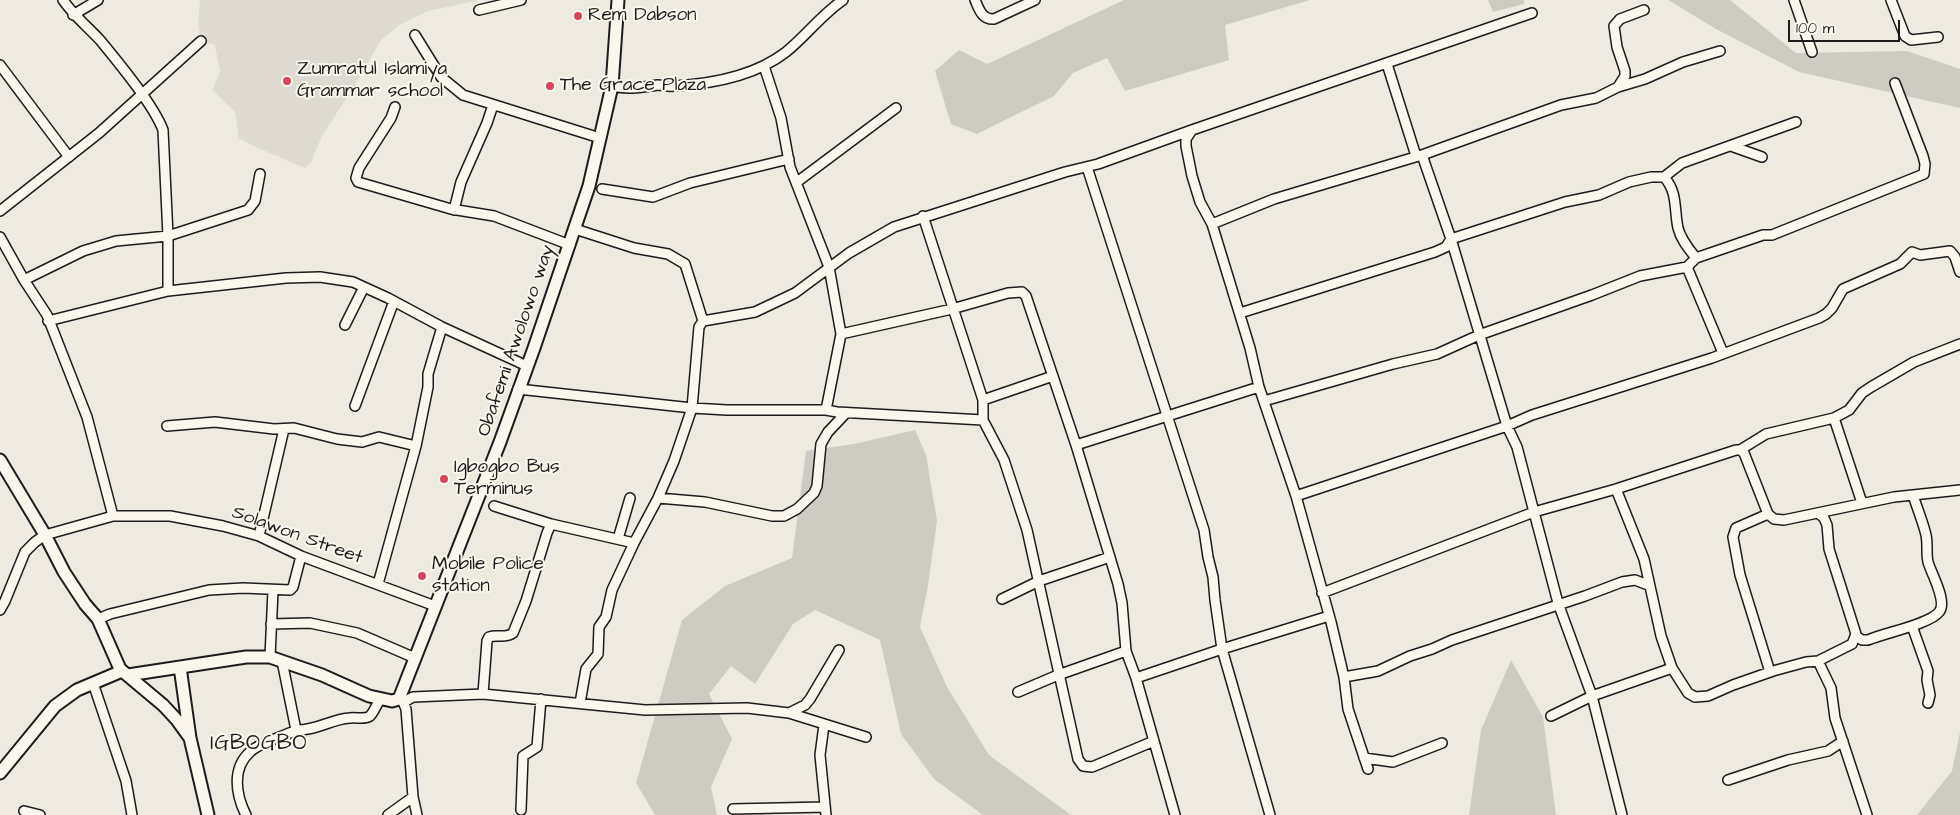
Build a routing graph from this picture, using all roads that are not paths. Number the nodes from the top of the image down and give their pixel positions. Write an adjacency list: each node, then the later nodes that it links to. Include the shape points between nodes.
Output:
1 (63, 0): 13 (street)
2 (98, 0): 13 (street)
3 (521, 0): 10 (street)
4 (618, 0): 23 (main road, Obafemi Awolowo way)
5 (843, 0): 21 (street, via 827,11 786,52)
6 (975, 0): 7 (street, via 981,14 994,19)
7 (1035, 0)
8 (1794, 0): 18 (street)
9 (1891, 0): 15 (street, via 1905,36 1911,40)
10 (479, 10)
11 (1644, 10): 24 (street, via 1620,19 1614,26 1625,70)
12 (1532, 13): 19 (street)
13 (73, 15): 25 (street, via 99,40)
14 (415, 35): 26 (street, via 440,78 463,95)
15 (1938, 36)
16 (202, 41): 25 (street)
17 (1720, 51): 24 (street)
18 (1812, 52)
19 (1387, 64): 30 (street); 33 (street)
20 (0, 65): 34 (street)
21 (764, 66): 23 (street, via 723,80 671,87); 36 (street, via 781,118)
22 (1895, 83): 51 (street, via 1926,164 1924,174 1772,235 1763,235)
23 (612, 86): 31 (main road, Obafemi Awolowo way)
24 (1618, 86): 33 (street, via 1596,98 1561,105)
25 (142, 94): 34 (street); 47 (street, via 163,130)
26 (493, 104): 31 (street); 42 (street, via 461,182)
27 (395, 106): 42 (street, via 391,118 359,168 358,182)
28 (896, 108): 40 (street)
29 (1796, 122): 32 (street)
30 (1192, 130): 37 (street); 45 (street, via 1186,146 1200,202)
31 (600, 138): 46 (main road, Obafemi Awolowo way)
32 (1730, 146): 35 (street); 39 (street, via 1682,163)
33 (1419, 156): 45 (street, via 1274,200); 49 (street)
34 (69, 157): 43 (street)
35 (1762, 157)
36 (789, 159): 40 (street); 41 (street, via 690,183 653,197)
37 (1087, 167): 44 (street); 79 (street)
38 (260, 174): 47 (street, via 253,205 248,210)
39 (1664, 177): 49 (street, via 1629,182 1598,195 1565,202); 51 (street, via 1674,194 1682,239)
40 (797, 182): 52 (street)
41 (602, 189)
42 (454, 210): 50 (street, via 494,216)
43 (0, 211)
44 (923, 216): 52 (street, via 894,227); 59 (street)
45 (1212, 224): 60 (street)
46 (575, 229): 50 (main road, Obafemi Awolowo way); 62 (street, via 634,248 668,254 685,264)
47 (168, 236): 55 (street, via 116,242 83,251); 57 (street)
48 (0, 237): 55 (street)
49 (1451, 239): 60 (street, via 1440,250); 66 (street)
50 (570, 245): 69 (main road, Obafemi Awolowo way)
51 (1696, 258): 53 (street)
52 (829, 267): 62 (street, via 796,293 755,312); 65 (street)
53 (1687, 267): 66 (street, via 1640,276); 68 (street)
54 (1960, 272): 68 (street, via 1950,251 1920,256 1912,252 1900,264 1843,289 1826,314)
55 (24, 280): 61 (street)
56 (364, 288): 57 (street, via 353,282 320,277); 58 (street); 63 (street)
57 (168, 291): 61 (street)
58 (394, 301): 64 (street); 75 (street)
59 (952, 308): 65 (street); 70 (street, via 1022,292); 73 (street)
60 (1240, 313): 71 (street)
61 (48, 320): 100 (street, via 87,417)
62 (703, 321): 76 (street, via 699,328)
63 (345, 325)
64 (442, 328): 69 (street); 86 (street, via 428,374)
65 (841, 334): 77 (street)
66 (1479, 335): 74 (street, via 1437,354); 83 (street)
67 (1960, 344): 80 (street, via 1914,362 1871,387 1849,410)
68 (1723, 353): 83 (street)
69 (527, 366): 72 (main road, Obafemi Awolowo way)
70 (1053, 376): 73 (street); 85 (street)
71 (1259, 387): 74 (street); 79 (street)
72 (518, 389): 76 (street); 115 (main road, Obafemi Awolowo way)
73 (983, 400): 81 (street)
74 (1264, 401): 92 (street)
75 (355, 406)
76 (692, 408): 77 (street); 94 (street)
77 (826, 410): 78 (street)
78 (846, 413): 81 (street); 94 (street, via 828,432 822,444 814,493 784,516 705,502)
79 (1166, 416): 85 (street); 122 (street, via 1204,530)
80 (1834, 418): 87 (street, via 1766,434); 95 (street)
81 (983, 420): 108 (street, via 1004,460)
82 (167, 426): 84 (street, via 215,422)
83 (1507, 426): 92 (street); 97 (street, via 1517,447)
84 (284, 429): 86 (street, via 302,429 362,442 379,437); 103 (street)
85 (1076, 444): 107 (street)
86 (416, 446): 109 (street)
87 (1740, 450): 89 (street); 99 (street)
88 (0, 460): 102 (main road)
89 (1616, 489): 97 (street); 110 (street, via 1644,559)
90 (1960, 490): 91 (street)
91 (1913, 495): 95 (street); 120 (street, via 1942,605 1938,614)
92 (1296, 496): 112 (street)
93 (630, 498): 104 (street)
94 (658, 498): 105 (street)
95 (1862, 503): 98 (street)
96 (494, 506): 101 (street)
97 (1534, 512): 112 (street); 114 (street)
98 (1818, 513): 99 (street, via 1784,520 1774,519); 121 (street, via 1827,525 1829,549)
99 (1768, 514): 131 (street, via 1736,528 1733,537 1740,575)
100 (113, 516): 102 (street, Solawon Street); 103 (street, Solawon Street, via 170,516)
101 (551, 524): 104 (street); 138 (street, via 513,633 504,637 492,636 487,641)
102 (45, 535): 116 (street, via 25,552); 118 (main road, via 64,572)
103 (259, 536): 106 (street, Solawon Street)
104 (618, 539): 105 (street)
105 (634, 543): 143 (street, via 612,590 606,617 599,627 598,654 586,669)
106 (301, 556): 109 (street, Solawon Street); 111 (street, via 293,587)
107 (1110, 557): 108 (street); 124 (street, via 1122,603)
108 (1039, 580): 113 (street); 133 (street)
109 (378, 584): 115 (street, Solawon Street)
110 (1648, 585): 114 (street, via 1634,580 1622,582); 130 (street)
111 (274, 590): 118 (street, via 243,588 198,592); 119 (street)
112 (1322, 593): 117 (street)
113 (1002, 599)
114 (1558, 603): 134 (street, via 1452,640 1378,671); 139 (street)
115 (436, 606): 126 (main road, Obafemi Awolowo way)
116 (0, 610)
117 (1329, 616): 122 (street); 134 (street)
118 (98, 619): 132 (main road)
119 (271, 624): 125 (street); 126 (street, via 310,623 357,634)
120 (1912, 626): 121 (street, via 1868,640); 144 (street, via 1928,670)
121 (1856, 636): 128 (street, via 1852,644)
122 (1222, 649): 135 (street); 170 (street)
123 (840, 650): 145 (street, via 810,700)
124 (1126, 651): 133 (street); 135 (street)
125 (270, 657): 127 (main road); 129 (main road, via 246,657)
126 (415, 658): 141 (main road, Obafemi Awolowo way)
127 (282, 661): 140 (main road); 148 (street)
128 (1818, 661): 131 (street); 152 (street, via 1831,688 1835,718)
129 (180, 667): 132 (main road); 150 (main road)
130 (1672, 668): 131 (street, via 1688,693 1695,697 1708,696); 139 (street)
131 (1770, 672)
132 (125, 673): 136 (main road); 150 (main road, via 168,710)
133 (1058, 676): 137 (street); 151 (street, via 1073,742 1083,766 1092,767)
134 (1344, 677): 154 (street, via 1348,709)
135 (1136, 678): 151 (street)
136 (97, 681): 156 (main road, via 55,706); 164 (street, via 126,781)
137 (1018, 692)
138 (483, 694): 141 (street); 142 (street)
139 (1592, 696): 146 (street); 171 (street)
140 (380, 699): 141 (main road); 148 (street, via 370,716 348,718 306,731)
141 (402, 699): 158 (street, via 406,709)
142 (540, 699): 143 (street); 161 (street, via 537,747 523,756)
143 (580, 703): 145 (street, via 645,710 747,708)
144 (1928, 703)
145 (789, 714): 147 (street)
146 (1551, 716)
147 (824, 725): 149 (street); 162 (street, via 820,755)
148 (296, 730): 166 (street, via 252,750 243,760 236,780)
149 (866, 737)
150 (190, 738): 165 (main road)
151 (1154, 741): 169 (street)
152 (1843, 741): 157 (street, via 1828,751); 172 (street)
153 (1442, 744): 154 (street, via 1393,762)
154 (1364, 758): 155 (street)
155 (1368, 770)
156 (0, 773)
157 (1728, 780)
158 (413, 797): 167 (street); 168 (street)
159 (733, 809): 162 (street)
160 (24, 810): 163 (street)
161 (521, 810)
162 (826, 811)
163 (40, 815)
164 (132, 815)
165 (208, 815)
166 (246, 815)
167 (388, 815)
168 (417, 815)
169 (1175, 815)
170 (1270, 815)
171 (1622, 815)
172 (1867, 815)

